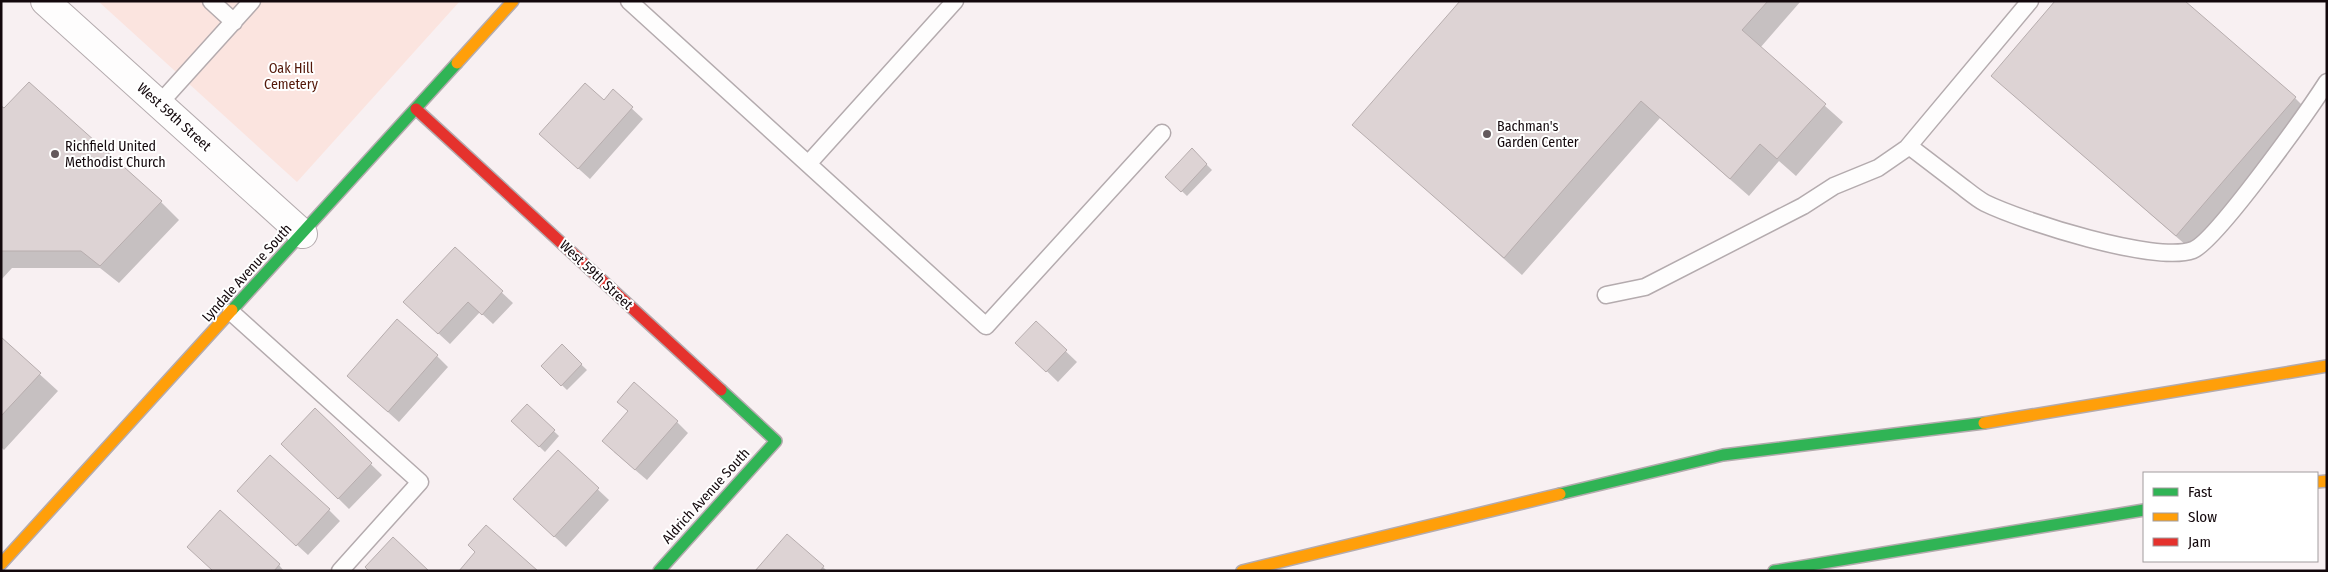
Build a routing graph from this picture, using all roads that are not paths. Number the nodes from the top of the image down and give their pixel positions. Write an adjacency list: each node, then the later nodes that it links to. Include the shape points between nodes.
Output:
1 (44, 1): 10 (street, West 59th Street)
2 (211, 1): 8 (lane)
3 (252, 1): 8 (lane)
4 (513, 1): 11 (main road, Lyndale Avenue South)
5 (629, 1): 14 (lane)
6 (955, 1): 14 (lane)
7 (2030, 1): 13 (lane)
8 (234, 22): 10 (lane)
9 (2327, 82): 13 (lane, via 2210,238 2193,250 2170,253 2120,246 2036,223 1983,202)
10 (159, 104): 15 (street, West 59th Street)
11 (416, 108): 15 (main road, Lyndale Avenue South); 19 (main road, West 59th Street)
12 (1162, 133): 14 (lane, via 986,326)
13 (1909, 146): 16 (lane, via 1878,168 1834,186 1803,206 1645,287)
14 (808, 164)
15 (303, 234): 17 (main road, Lyndale Avenue South)
16 (1606, 295)
17 (231, 312): 21 (main road, Lyndale Avenue South); 22 (lane, via 420,482)
18 (2327, 366): 24 (main road, via 1974,424 1723,455)
19 (776, 441): 23 (main road, Aldrich Avenue South)
20 (2143, 510): 25 (main road)
21 (4, 555)
22 (340, 571)
23 (659, 571)
24 (1242, 571)
25 (1774, 571)

